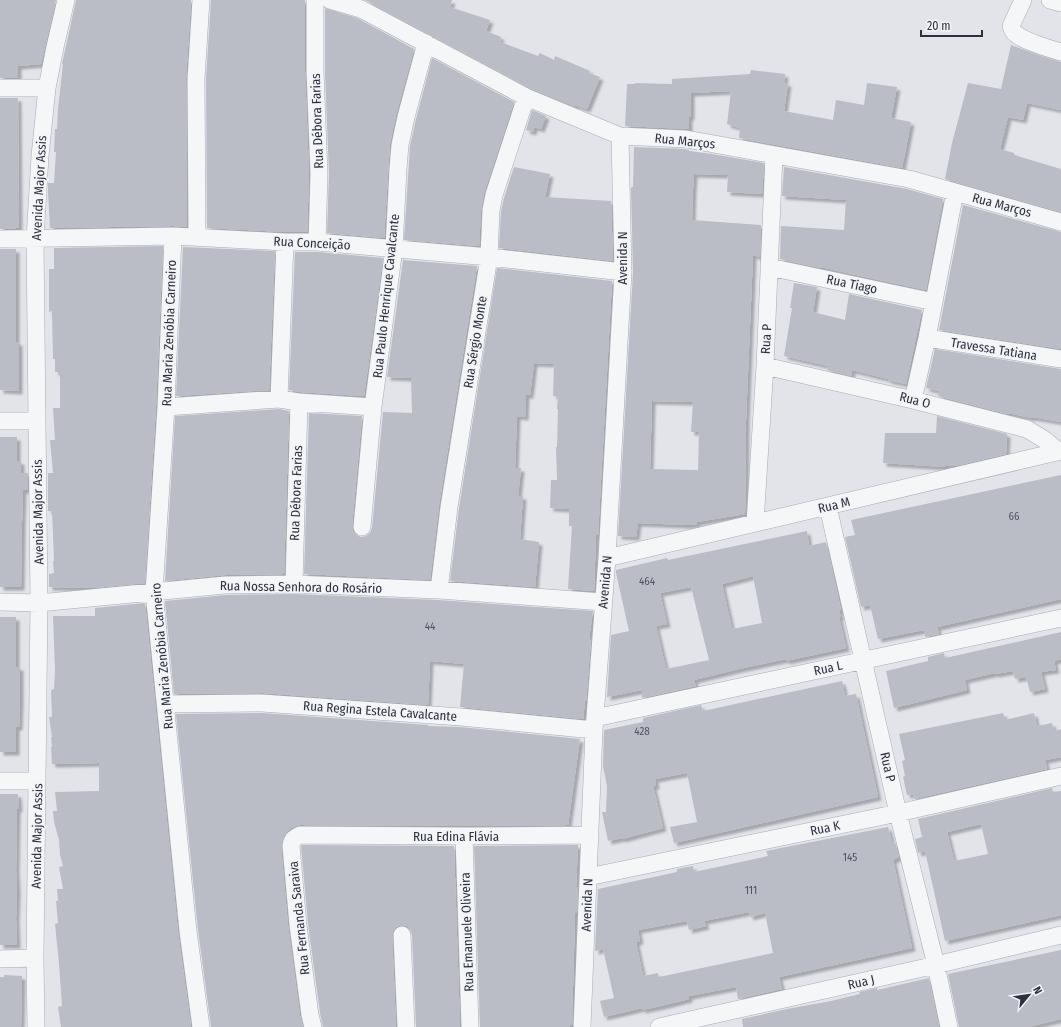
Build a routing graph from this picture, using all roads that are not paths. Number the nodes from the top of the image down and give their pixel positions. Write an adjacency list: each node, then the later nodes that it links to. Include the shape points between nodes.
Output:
1 (66, 0): 11 (street, Avenida Major Assis)
2 (201, 0): 18 (street, via 196,79)
3 (315, 0): 22 (street, Rua Débora Farias, via 319,174)
4 (330, 0): 8 (street, Rua Marços, via 361,10)
5 (1023, 0): 9 (street, via 1011,26 1012,30 1024,39)
6 (1050, 0): 7 (street)
7 (1061, 3)
8 (426, 43): 12 (street, Rua Marços); 23 (street, Rua Paulo Henrique Cavalcante, via 400,145)
9 (1061, 52)
10 (0, 88): 11 (street)
11 (47, 88): 20 (street, Avenida Major Assis)
12 (526, 98): 13 (street, Rua Marços); 24 (street, Rua Sérgio Monte, via 494,195)
13 (620, 136): 14 (street, Rua Marços, via 686,139); 26 (street, Avenida N)
14 (774, 155): 15 (street, Rua Marços, via 909,179); 25 (street, Rua P)
15 (955, 192): 16 (street, Rua Marços); 27 (street)
16 (1061, 222)
17 (173, 236): 18 (street, Rua Conceição); 20 (street, Rua Conceição); 34 (street, Rua Maria Zenóbia Carneiro)
18 (197, 237): 21 (street, Rua Conceição)
19 (0, 239): 20 (street, Rua Conceição)
20 (35, 239): 37 (street, Avenida Major Assis)
21 (286, 242): 22 (street, Rua Conceição); 31 (street)
22 (317, 242): 23 (street, Rua Conceição)
23 (394, 248): 24 (street, Rua Conceição); 35 (street, Rua Paulo Henrique Cavalcante)
24 (489, 257): 26 (street, Rua Conceição); 44 (street, Rua Sérgio Monte, via 449,507)
25 (769, 267): 27 (street, Rua Tiago); 30 (street, Rua P)
26 (623, 272): 42 (street, Avenida N)
27 (934, 302): 28 (street)
28 (927, 338): 29 (street, Travessa Tatiana); 32 (street)
29 (1061, 359)
30 (764, 366): 32 (street, Rua O); 40 (street, Rua P)
31 (279, 400): 33 (street); 34 (street)
32 (913, 400): 38 (street, Rua O, via 1027,429)
33 (299, 402): 35 (street); 43 (street, Rua Débora Farias)
34 (166, 407): 45 (street, Rua Maria Zenóbia Carneiro)
35 (373, 407): 41 (street, Rua Paulo Henrique Cavalcante)
36 (0, 421): 37 (street)
37 (37, 421): 48 (street, Avenida Major Assis)
38 (1060, 451): 39 (street, Rua M)
39 (828, 507): 40 (street, Rua M); 50 (street, Rua P)
40 (755, 523): 42 (street, Rua M)
41 (362, 527)
42 (607, 558): 47 (street, Avenida N)
43 (294, 584): 44 (street, Rua Nossa Senhora do Rosário); 45 (street, Rua Nossa Senhora do Rosário, via 225,585)
44 (439, 590): 47 (street, Rua Nossa Senhora do Rosário)
45 (154, 592): 48 (street, Rua Nossa Senhora do Rosário); 51 (street, Rua Maria Zenóbia Carneiro)
46 (0, 602): 48 (street, Rua Nossa Senhora do Rosário)
47 (603, 602): 52 (street, Avenida N)
48 (39, 603): 55 (street, Avenida Major Assis)
49 (1061, 618): 50 (street, Rua L)
50 (864, 660): 52 (street, Rua L); 56 (street, Rua P)
51 (166, 704): 52 (street, Rua Regina Estela Cavalcante, via 262,703); 67 (street, Rua Maria Zenóbia Carneiro, via 188,931)
52 (595, 724): 57 (street, Avenida N)
53 (1061, 776): 56 (street, Rua K)
54 (0, 781): 55 (street)
55 (37, 781): 64 (street, Avenida Major Assis)
56 (898, 813): 60 (street, Rua K); 65 (street, Rua P)
57 (590, 835): 59 (street, Rua Edina Flávia); 60 (street, Avenida N)
58 (322, 836): 59 (street, Rua Edina Flávia); 68 (street, Rua Fernanda Saraiva, via 300,835 294,838 291,846 298,925)
59 (464, 836): 70 (street, Rua Emanuele Oliveira)
60 (588, 877): 71 (street, Avenida N)
61 (402, 935): 69 (street)
62 (1061, 935): 65 (street, Rua J)
63 (0, 958): 64 (street)
64 (35, 958): 66 (street, Avenida Major Assis)
65 (936, 965): 72 (street, Rua J); 73 (street, Rua P)
66 (36, 1027)
67 (201, 1027)
68 (313, 1027)
69 (406, 1027)
70 (470, 1027)
71 (582, 1027)
72 (660, 1027)
73 (949, 1027)

